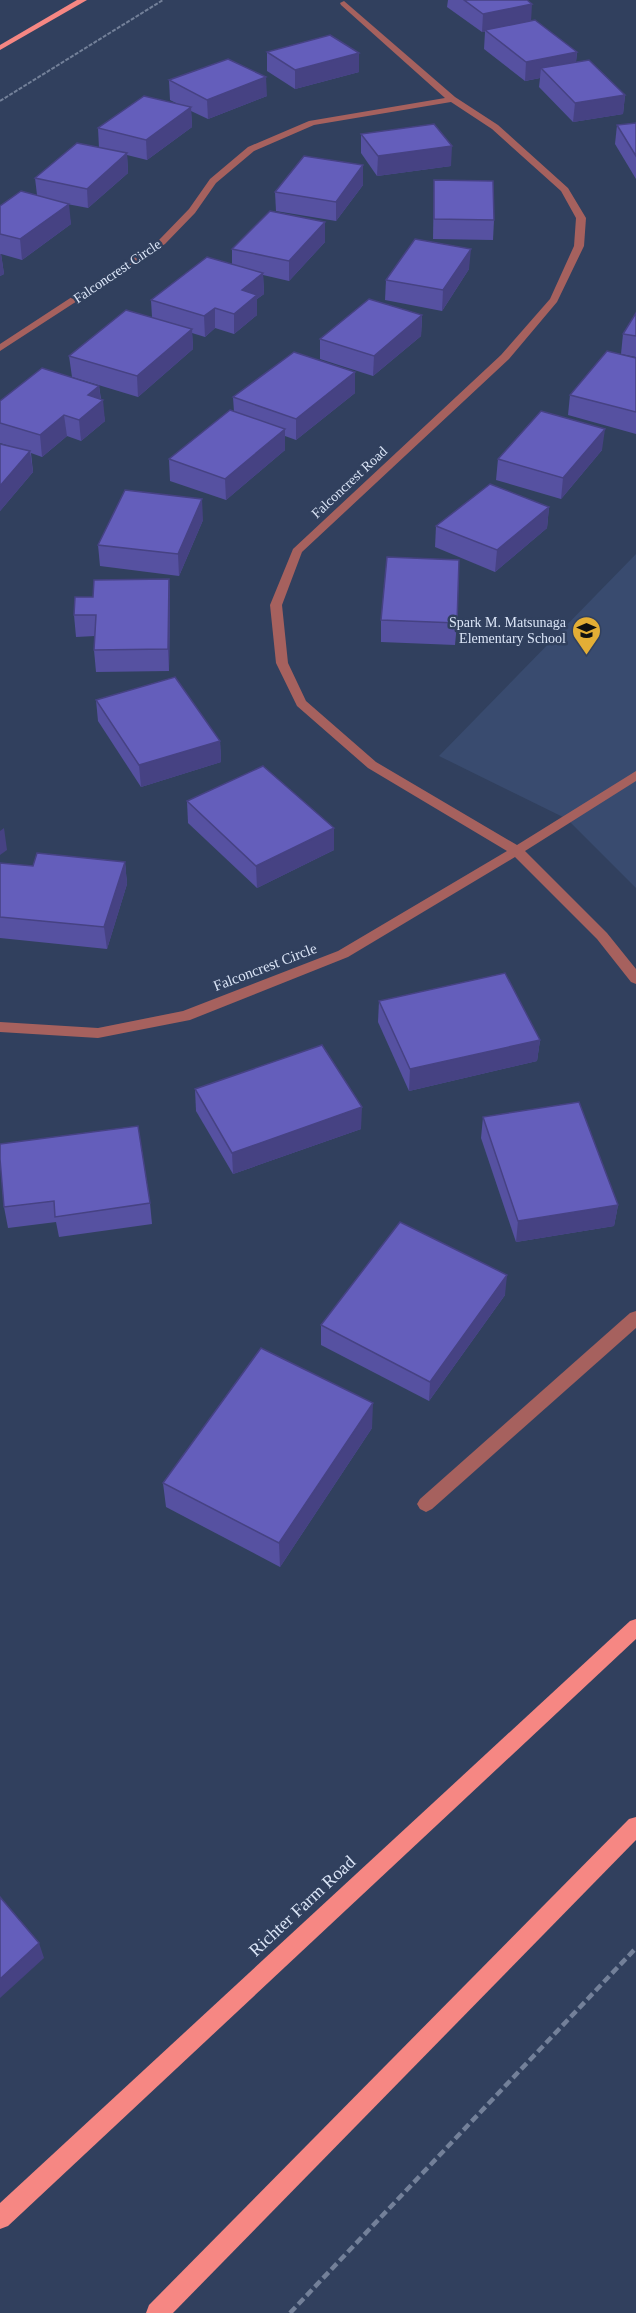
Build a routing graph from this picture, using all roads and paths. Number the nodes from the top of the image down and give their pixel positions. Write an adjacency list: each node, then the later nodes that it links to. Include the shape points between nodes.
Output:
1 (83, 0): 4 (main road)
2 (163, 0): 6 (path)
3 (344, 3): 5 (street, Falconcrest Road)
4 (0, 48)
5 (453, 99): 7 (street, Falconcrest Circle, via 312,123 251,148 213,181 192,211 162,242); 9 (street, Falconcrest Road, via 495,127 565,190 581,218 579,246 554,300 505,357 297,551 276,606 282,663 302,703 372,765)
6 (0, 101)
7 (0, 348)
8 (636, 775): 9 (street, Falconcrest Circle)
9 (516, 850): 10 (street, Falconcrest Road, via 602,936); 11 (street, Falconcrest Circle, via 343,954 185,1016 98,1033)
10 (636, 980)
11 (0, 1027)
12 (636, 1318): 13 (street)
13 (426, 1504)
14 (636, 1627): 17 (main road, Richter Farm Road)
15 (636, 1826): 18 (main road)
16 (636, 1948): 19 (path)
17 (0, 2218)
18 (157, 2313)
19 (290, 2313)

